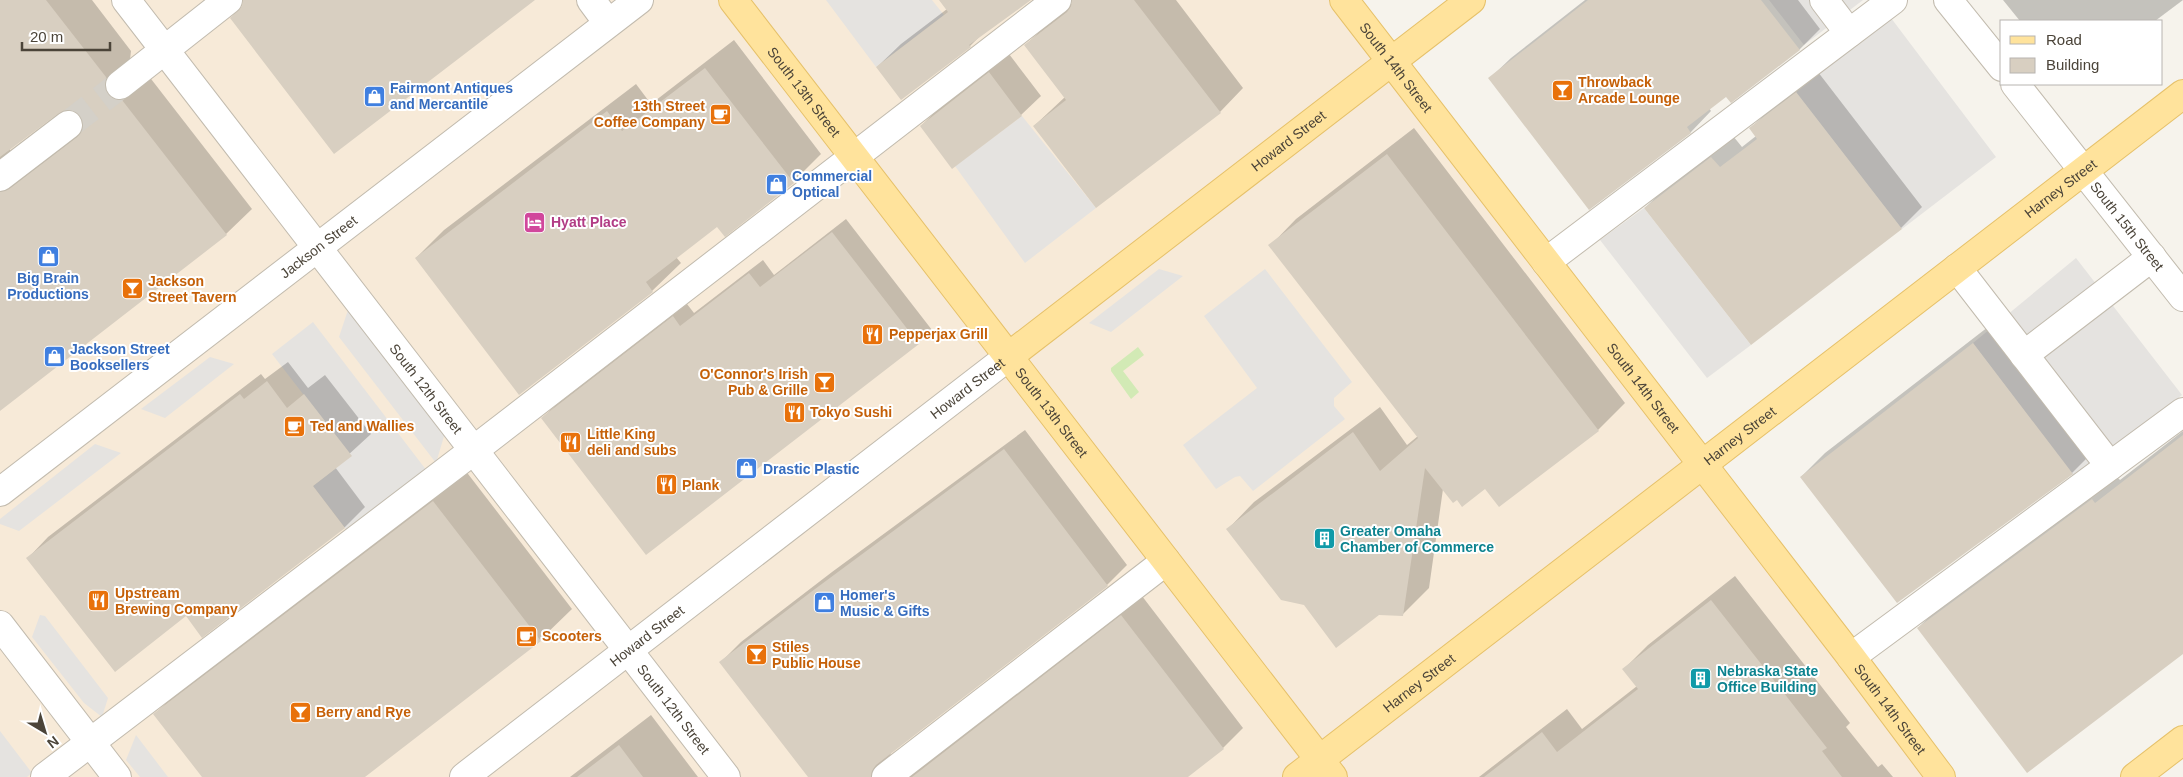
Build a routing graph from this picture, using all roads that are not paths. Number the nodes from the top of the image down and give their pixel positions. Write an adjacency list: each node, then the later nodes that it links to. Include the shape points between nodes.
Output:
1 (126, 0): 14 (street, South 12th Street)
2 (228, 0): 14 (street)
3 (591, 0): 12 (street)
4 (638, 0): 12 (street, Jackson Street)
5 (733, 0): 21 (main road, South 13th Street)
6 (1057, 0): 21 (street)
7 (1344, 0): 15 (main road, South 14th Street)
8 (1471, 0): 15 (main road, Howard Street)
9 (1824, 0): 13 (street)
10 (1893, 0): 13 (street)
11 (1948, 0): 16 (street)
12 (608, 23): 24 (street, Jackson Street)
13 (1849, 33): 26 (street)
14 (164, 50): 17 (street); 24 (street, South 12th Street)
15 (1391, 61): 26 (main road, South 14th Street); 30 (main road, Howard Street)
16 (2000, 65)
17 (120, 85)
18 (2017, 85): 22 (street, South 15th Street)
19 (2183, 94): 22 (main road, Harney Street)
20 (68, 125): 23 (street)
21 (854, 156): 30 (main road, South 13th Street); 32 (street)
22 (2085, 170): 25 (street, South 15th Street); 27 (main road, Harney Street)
23 (0, 177)
24 (318, 248): 32 (street, South 12th Street); 35 (street, Jackson Street)
25 (2152, 257): 28 (street, South 15th Street); 29 (street)
26 (1546, 262): 33 (main road, South 14th Street)
27 (1958, 268): 29 (street); 33 (main road, Harney Street)
28 (2183, 297)
29 (2024, 355): 34 (street)
30 (1008, 356): 36 (main road, South 13th Street); 38 (street, Howard Street)
31 (2183, 412): 34 (street)
32 (474, 450): 38 (street, South 12th Street); 41 (street)
33 (1702, 465): 39 (main road, South 14th Street); 42 (main road, Harney Street)
34 (2110, 466): 39 (street)
35 (0, 492)
36 (1166, 561): 42 (main road, South 13th Street); 47 (street)
37 (0, 625): 41 (street)
38 (628, 650): 45 (street, Howard Street); 46 (street, South 12th Street)
39 (1851, 657): 49 (main road, South 14th Street)
40 (2183, 740): 50 (main road)
41 (90, 742): 43 (street); 44 (street)
42 (1326, 768): 48 (main road, Harney Street)
43 (45, 777)
44 (117, 777)
45 (464, 777)
46 (726, 777)
47 (886, 777)
48 (1297, 777)
49 (1941, 777)
50 (2135, 777)

